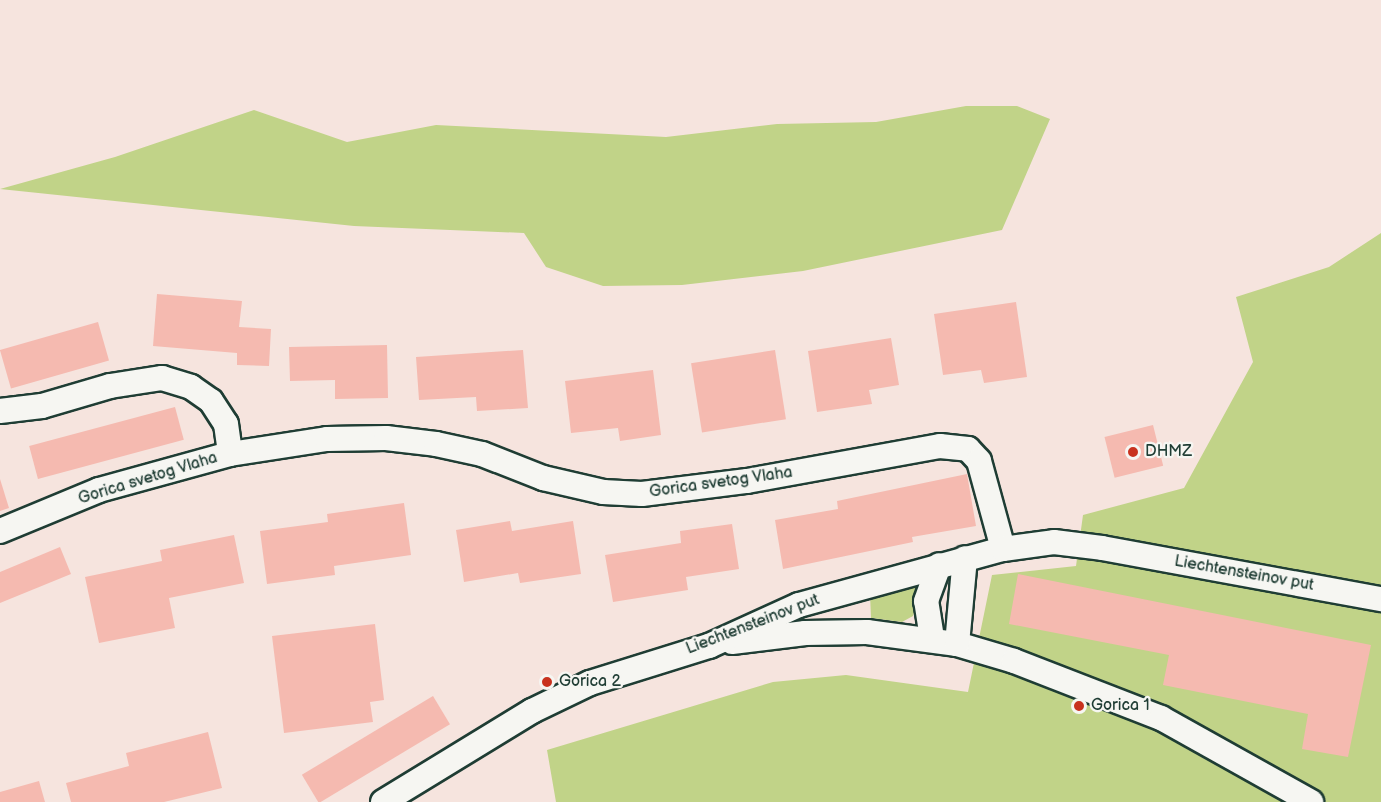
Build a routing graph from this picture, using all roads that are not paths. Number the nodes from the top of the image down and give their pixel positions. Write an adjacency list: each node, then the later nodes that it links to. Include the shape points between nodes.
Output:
1 (0, 411): 2 (street, Gorica svetog Vlaha, via 42,406 110,386 162,378 191,387 211,401 226,424)
2 (230, 454): 3 (street, Gorica svetog Vlaha, via 99,490); 4 (street, Gorica svetog Vlaha, via 327,439 386,438 482,454 543,478 603,492 642,494 747,481 940,446 968,449 979,461)
3 (0, 531)
4 (1004, 549): 5 (street, Liechtensteinov put); 7 (street, Liechtensteinov put, via 1054,542 1102,548)
5 (965, 558): 6 (street, Liechtensteinov put); 9 (street)
6 (939, 565): 8 (street, via 926,601); 10 (street, Liechtensteinov put, via 799,605)
7 (1381, 600)
8 (932, 638): 9 (street); 10 (street, via 805,633)
9 (957, 644): 12 (street, via 1014,661 1161,718)
10 (709, 646): 11 (street, Liechtensteinov put, via 590,682 532,711)
11 (383, 802)
12 (1311, 802)

